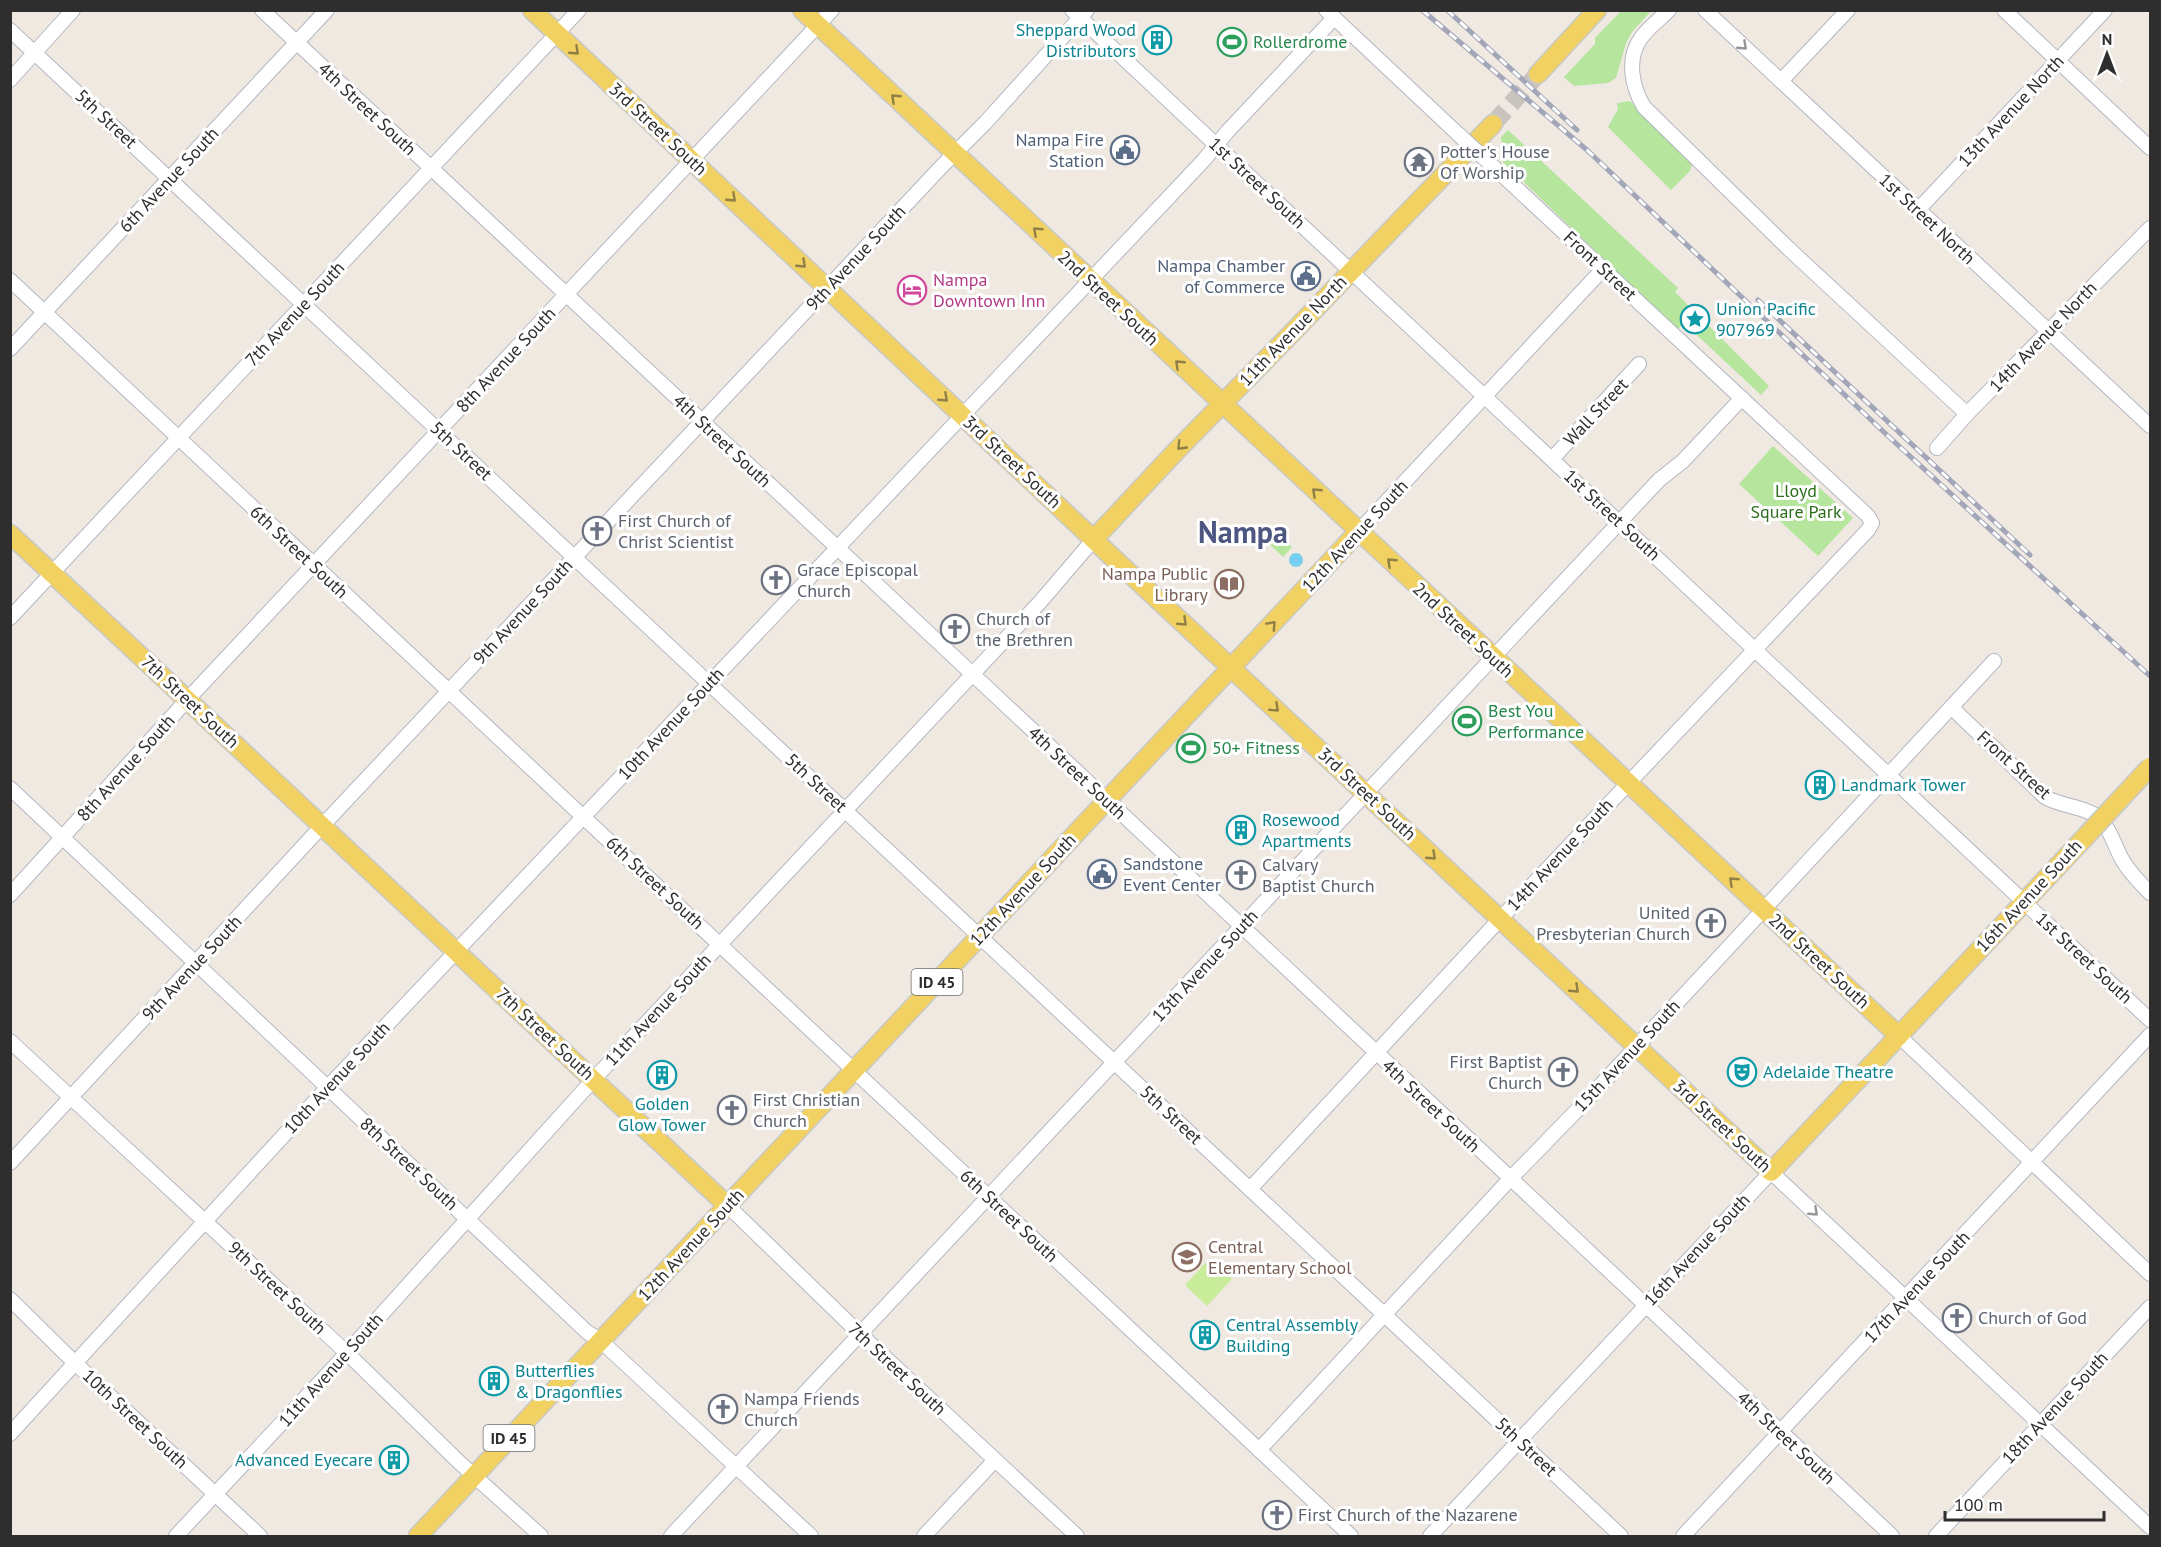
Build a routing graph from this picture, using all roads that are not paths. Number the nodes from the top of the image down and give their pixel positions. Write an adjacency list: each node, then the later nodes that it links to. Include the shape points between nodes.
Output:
1 (74, 10): 20 (street)
2 (262, 10): 19 (street, 4th Street South)
3 (327, 10): 19 (street, 6th Avenue South)
4 (532, 10): 18 (main road, 3rd Street South)
5 (579, 10): 18 (street, 7th Avenue South)
6 (802, 10): 16 (main road, 2nd Street South)
7 (832, 10): 16 (street, 8th Avenue South)
8 (1597, 10): 22 (main road)
9 (1669, 10): 48 (street, via 1640,39 1634,53 1635,92 1644,107 1789,249)
10 (1705, 10): 24 (street, 1st Street North, one-way to 24)
11 (1848, 10): 24 (street)
12 (2004, 10): 21 (street)
13 (2105, 10): 21 (street, 13th Avenue North)
14 (1079, 13): 26 (street, 1st Street South); 28 (street, 9th Avenue South, via 1046,58)
15 (1330, 14): 26 (street, 10th Avenue South); 34 (street, Front Street, bridge)
16 (818, 26): 28 (main road, 2nd Street South, one-way to 16); 29 (street, 8th Avenue South)
17 (10, 30): 20 (street, 5th Street)
18 (557, 34): 29 (main road, 3rd Street South, one-way to 29); 30 (street, 7th Avenue South)
19 (297, 43): 30 (street, 4th Street South); 31 (street, 6th Avenue South)
20 (35, 51): 23 (street); 31 (street, 5th Street)
21 (2058, 61): 27 (street); 32 (street, 13th Avenue North)
22 (1538, 74)
23 (10, 80)
24 (1781, 81): 32 (street, 1st Street North)
25 (1492, 124): 35 (main road, 11th Avenue North)
26 (1216, 145): 35 (street, 1st Street South); 37 (street, 10th Avenue South)
27 (2151, 148)
28 (955, 154): 37 (main road, 2nd Street South, one-way to 28); 38 (street, 9th Avenue South)
29 (693, 161): 38 (main road, 3rd Street South, one-way to 38); 39 (street, 8th Avenue South)
30 (431, 168): 39 (street, 4th Street South); 40 (street, 7th Avenue South)
31 (170, 178): 40 (street, 5th Street); 41 (street, 6th Avenue South)
32 (1917, 211): 42 (street, 1st Street North)
33 (2151, 228): 42 (street, 14th Avenue North)
34 (1603, 269): 45 (street, 12th Avenue South); 46 (street, Front Street)
35 (1351, 271): 45 (street, 1st Street South); 47 (main road, 11th Avenue North)
36 (10, 280): 41 (street, 6th Street South)
37 (1090, 280): 47 (main road, 2nd Street South, one-way to 37); 49 (street, 10th Avenue South)
38 (828, 288): 49 (main road, 3rd Street South, one-way to 49); 50 (street, 9th Avenue South)
39 (567, 295): 50 (street, 4th Street South); 52 (street, 8th Avenue South)
40 (305, 304): 52 (street, 5th Street); 53 (street, 7th Avenue South)
41 (45, 312): 43 (street, 6th Avenue South); 53 (street, 6th Street South)
42 (2048, 332): 48 (street, 14th Avenue North); 51 (street, 1st Street North)
43 (10, 349)
44 (1639, 364): 55 (street, Wall Street)
45 (1485, 397): 55 (street, 1st Street South); 58 (street, 12th Avenue South)
46 (1742, 399): 56 (street, 13th Avenue South); 57 (street, Front Street)
47 (1222, 404): 58 (main road, 2nd Street South, one-way to 47); 60 (main road, 11th Avenue North, one-way to 60)
48 (1967, 414): 54 (street, 14th Avenue North)
49 (963, 415): 60 (main road, 3rd Street South); 61 (street, 10th Avenue South)
50 (701, 422): 61 (street, 4th Street South); 62 (street, 9th Avenue South)
51 (2151, 426)
52 (440, 430): 62 (street, 5th Street); 63 (street, 8th Avenue South)
53 (179, 439): 63 (street, 6th Street South); 64 (street, 7th Avenue South)
54 (1937, 448)
55 (1552, 459): 56 (street, 1st Street South)
56 (1620, 523): 66 (street, 1st Street South); 67 (street, 13th Avenue South)
57 (1872, 523): 66 (street, 14th Avenue South)
58 (1358, 532): 67 (main road, 2nd Street South, one-way to 58); 69 (main road, 12th Avenue South, one-way to 58)
59 (10, 534): 64 (main road, 7th Street South)
60 (1094, 539): 69 (main road, 3rd Street South, one-way to 69); 70 (street, 11th Avenue South)
61 (837, 549): 70 (street, 4th Street South); 71 (street, 10th Avenue South)
62 (575, 556): 71 (street, 5th Street); 72 (street, 9th Avenue South)
63 (314, 565): 72 (street, 6th Street South); 73 (street, 8th Avenue South)
64 (52, 573): 65 (street, 7th Avenue South); 73 (main road, 7th Street South)
65 (10, 618)
66 (1755, 649): 76 (street, 1st Street South); 77 (street, 14th Avenue South)
67 (1493, 657): 77 (main road, 2nd Street South); 79 (street, 13th Avenue South)
68 (1994, 661): 74 (street, 15th Avenue South)
69 (1232, 668): 79 (main road, 3rd Street South, one-way to 79); 80 (main road, 12th Avenue South / ID 45)
70 (972, 674): 80 (street, 4th Street South); 81 (street, 11th Avenue South)
71 (710, 683): 81 (street, 5th Street); 82 (street, 10th Avenue South)
72 (448, 691): 82 (street, 6th Street South); 83 (street, 9th Avenue South)
73 (187, 700): 83 (main road, 7th Street South); 84 (street, 8th Avenue South)
74 (1951, 707): 76 (street, 15th Avenue South); 85 (street, Front Street, via 2045,797 2101,820 2122,860)
75 (2151, 767): 87 (main road, 16th Avenue South, bridge)
76 (1889, 774): 87 (street, 1st Street South); 88 (street, 15th Avenue South)
77 (1628, 783): 88 (main road, 2nd Street South, one-way to 77); 89 (street, 14th Avenue South)
78 (10, 788): 84 (street, 8th Street South)
79 (1366, 793): 89 (main road, 3rd Street South, one-way to 89); 90 (street, 13th Avenue South)
80 (1107, 800): 90 (street, 4th Street South); 91 (main road, 12th Avenue South / ID 45)
81 (846, 810): 91 (street, 5th Street); 92 (street, 11th Avenue South)
82 (584, 817): 92 (street, 6th Street South); 93 (street, 10th Avenue South)
83 (322, 826): 93 (main road, 7th Street South); 94 (street, 9th Avenue South)
84 (63, 838): 86 (street, 8th Avenue South); 94 (street, 8th Street South)
85 (2151, 893)
86 (10, 895)
87 (2024, 900): 95 (street, 1st Street South); 97 (main road, 16th Avenue South)
88 (1763, 909): 97 (main road, 2nd Street South); 99 (street, 15th Avenue South)
89 (1500, 919): 99 (main road, 3rd Street South, one-way to 99); 100 (street, 14th Avenue South)
90 (1241, 927): 100 (street, 4th Street South); 101 (street, 13th Avenue South)
91 (981, 936): 101 (street, 5th Street); 102 (main road, 12th Avenue South / ID 45)
92 (720, 945): 102 (street, 6th Street South); 103 (street, 11th Avenue South)
93 (456, 952): 103 (main road, 7th Street South); 104 (street, 10th Avenue South)
94 (197, 964): 104 (street, 8th Street South); 105 (street, 9th Avenue South)
95 (2151, 1020)
96 (2151, 1035): 107 (street, 17th Avenue South)
97 (1899, 1036): 107 (street, 2nd Street South); 108 (main road, 16th Avenue South)
98 (10, 1041): 105 (street, 9th Street South)
99 (1636, 1046): 108 (main road, 3rd Street South); 109 (street, 15th Avenue South)
100 (1376, 1054): 109 (street, 4th Street South); 110 (street, 14th Avenue South)
101 (1114, 1062): 110 (street, 5th Street); 111 (street, 13th Avenue South)
102 (854, 1070): 111 (street, 6th Street South); 112 (main road, 12th Avenue South / ID 45)
103 (593, 1080): 112 (main road, 7th Street South); 113 (street, 11th Avenue South)
104 (328, 1088): 113 (street, 8th Street South); 114 (street, 10th Avenue South)
105 (71, 1098): 106 (street, 9th Avenue South); 114 (street, 9th Street South)
106 (10, 1163)
107 (2033, 1163): 115 (street, 2nd Street South); 116 (street, 17th Avenue South)
108 (1771, 1172): 116 (street, 3rd Street South, one-way to 116); 118 (street, 16th Avenue South)
109 (1510, 1179): 118 (street, 4th Street South); 120 (street, 15th Avenue South)
110 (1250, 1189): 120 (street, 5th Street)
111 (988, 1197): 121 (street, 13th Avenue South); 129 (street, 6th Street South)
112 (728, 1206): 121 (street, 7th Street South); 122 (main road, 12th Avenue South / ID 45)
113 (468, 1220): 122 (street, 8th Street South); 123 (street, 11th Avenue South)
114 (204, 1221): 123 (street, 9th Street South); 124 (street, 10th Avenue South)
115 (2151, 1274)
116 (1907, 1298): 125 (street, 3rd Street South); 126 (street, 17th Avenue South)
117 (10, 1299): 124 (street, 10th Street South)
118 (1645, 1306): 126 (street, 4th Street South); 128 (street, 16th Avenue South)
119 (2151, 1307): 125 (street, 18th Avenue South)
120 (1384, 1314): 128 (street, 5th Street); 129 (street, 15th Avenue South)
121 (861, 1335): 130 (street, 7th Street South); 131 (street, 13th Avenue South)
122 (601, 1341): 131 (street, 8th Street South); 132 (main road, 12th Avenue South / ID 45)
123 (347, 1353): 132 (street, 9th Street South); 133 (street, 11th Avenue South)
124 (76, 1364): 127 (street, 10th Avenue South); 133 (street, 10th Street South)
125 (2041, 1424): 134 (street, 3rd Street South); 148 (street, 18th Avenue South)
126 (1780, 1432): 146 (street, 17th Avenue South); 147 (street, 4th Street South)
127 (10, 1434)
128 (1519, 1441): 144 (street, 16th Avenue South); 145 (street, 5th Street)
129 (1259, 1450): 143 (street, 6th Street South)
130 (995, 1460): 141 (street); 142 (street, 7th Street South)
131 (736, 1467): 139 (street, 13th Avenue South); 140 (street, 8th Street South)
132 (475, 1475): 137 (main road, 12th Avenue South / ID 45); 138 (street, 9th Street South)
133 (216, 1495): 135 (street, 11th Avenue South); 136 (street, 10th Street South)
134 (2151, 1527)
135 (176, 1536)
136 (260, 1536)
137 (417, 1536)
138 (541, 1536)
139 (671, 1536)
140 (811, 1536)
141 (924, 1536)
142 (1077, 1536)
143 (1351, 1536)
144 (1430, 1536)
145 (1621, 1536)
146 (1683, 1536)
147 (1892, 1536)
148 (1936, 1536)

